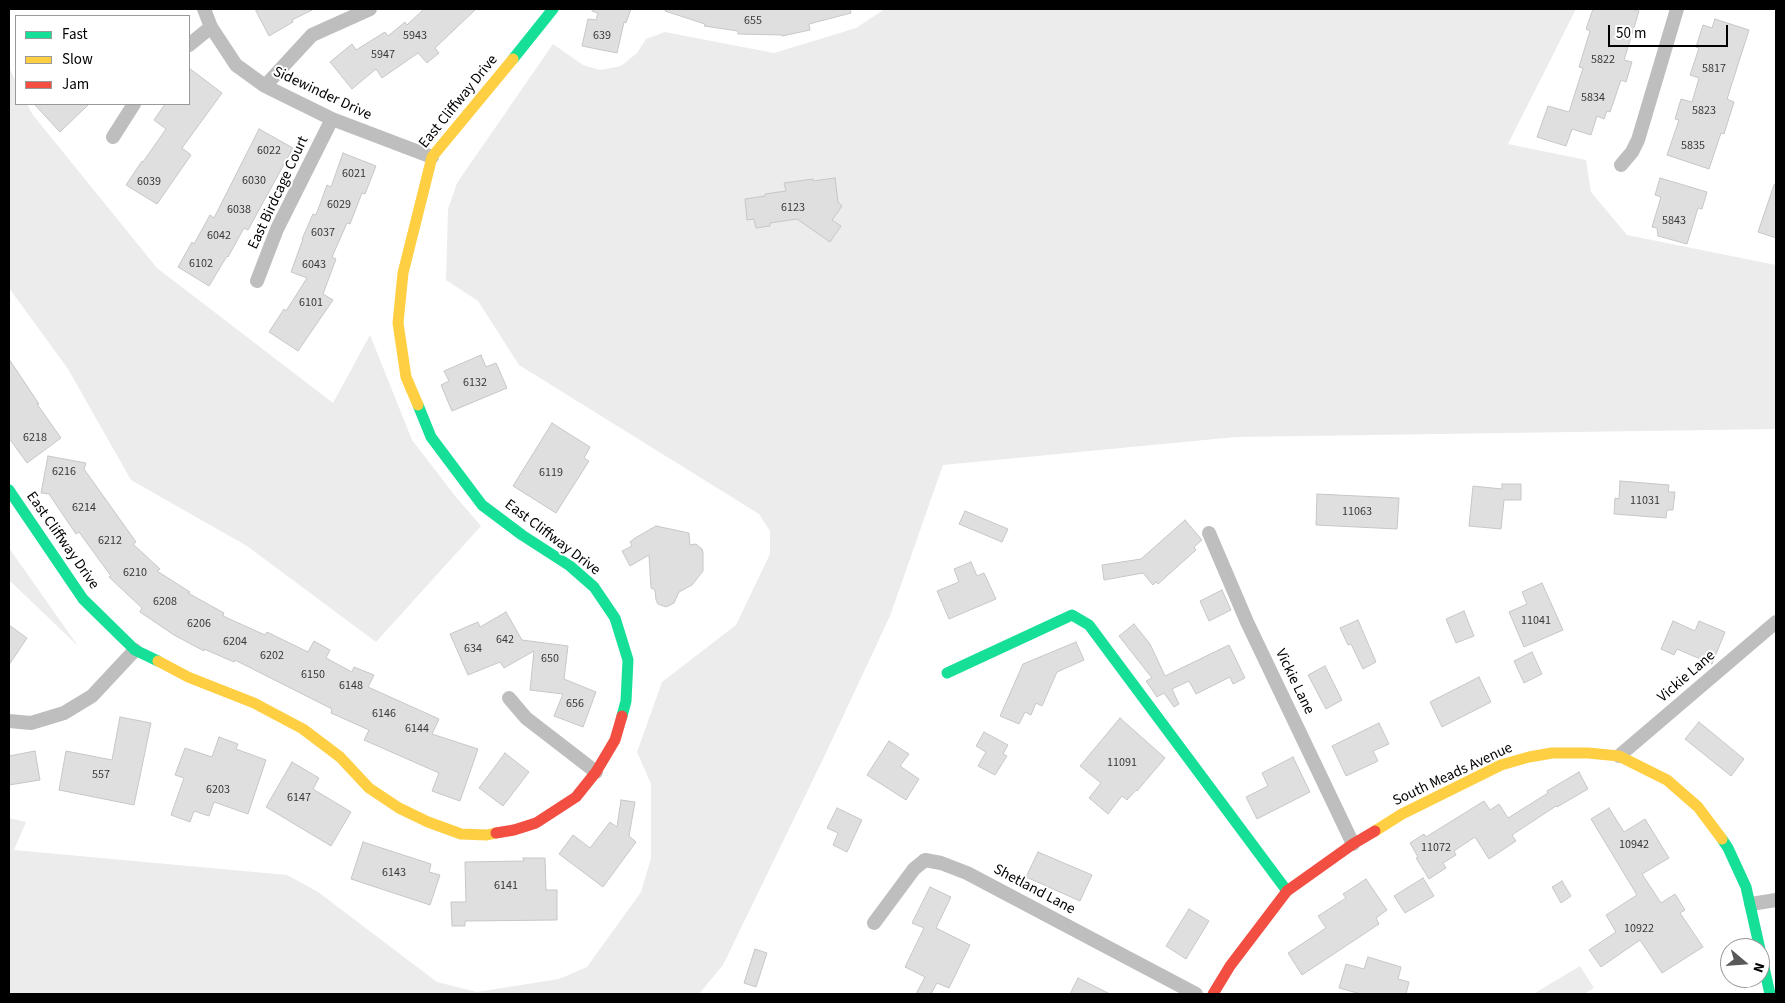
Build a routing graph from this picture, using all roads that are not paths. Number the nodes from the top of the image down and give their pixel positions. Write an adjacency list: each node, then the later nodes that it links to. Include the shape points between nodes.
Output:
1 (204, 9): 5 (street, Sidewinder Drive)
2 (370, 9): 7 (street, via 312,35)
3 (553, 9): 11 (street, East Cliffway Drive)
4 (1677, 9): 12 (street, via 1638,140)
5 (211, 27): 6 (street); 7 (street, Sidewinder Drive, via 236,65)
6 (190, 44)
7 (265, 86): 9 (street, Sidewinder Drive)
8 (133, 105): 10 (street)
9 (332, 120): 11 (street, Sidewinder Drive); 13 (street, East Birdcage Court, via 277,229)
10 (113, 136)
11 (432, 157): 22 (street, East Cliffway Drive, via 403,273 398,323 406,377 432,437 482,505 570,566 594,587 615,618 628,660 626,701 615,740)
12 (1621, 165)
13 (257, 281)
14 (9, 490): 17 (street, East Cliffway Drive, via 83,599)
15 (1209, 533): 23 (street, Vickie Lane, via 1247,622)
16 (1776, 622): 21 (street, Vickie Lane)
17 (135, 650): 20 (street, via 92,696 64,714 31,723); 22 (street, East Cliffway Drive, via 188,677 254,703 303,729 340,757 369,788 399,808 461,834 487,835 536,823 576,797)
18 (947, 673): 24 (street, via 1072,616 1089,625)
19 (510, 698): 22 (street, via 526,718)
20 (9, 721)
21 (1619, 756): 23 (street, South Meads Avenue, via 1588,752 1552,753 1501,765 1402,814); 26 (street, South Meads Avenue, via 1667,780 1698,806 1728,848)
22 (596, 772)
23 (1353, 844): 24 (street, South Meads Avenue)
24 (1287, 891): 29 (street, South Meads Avenue, via 1230,966)
25 (1776, 900): 26 (street)
26 (1750, 904): 30 (street, South Meads Avenue)
27 (874, 923): 28 (street, Shetland Lane, via 914,869 925,860 942,863 967,873)
28 (1196, 994)
29 (1213, 994)
30 (1770, 994)

